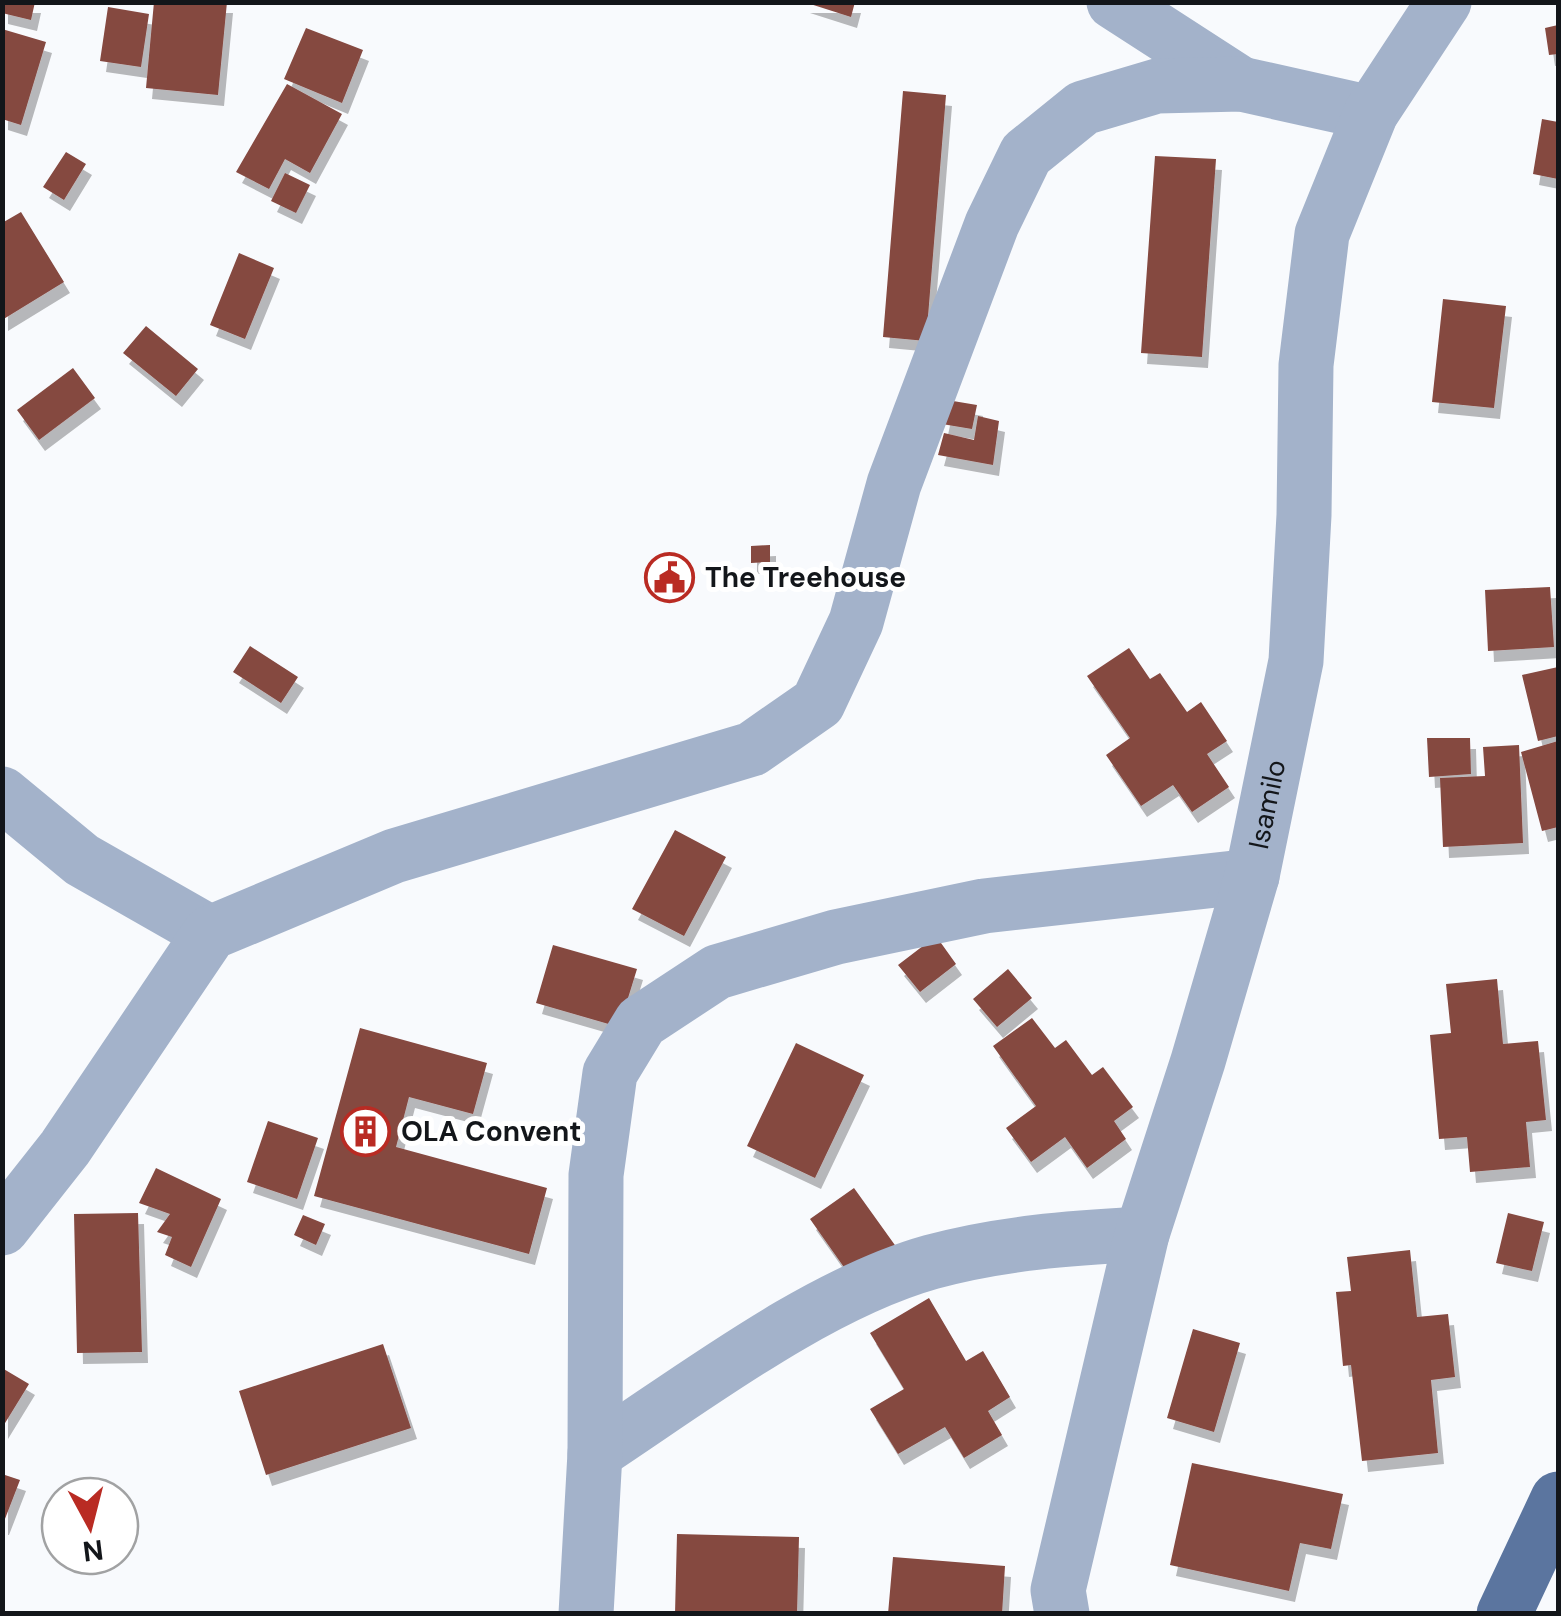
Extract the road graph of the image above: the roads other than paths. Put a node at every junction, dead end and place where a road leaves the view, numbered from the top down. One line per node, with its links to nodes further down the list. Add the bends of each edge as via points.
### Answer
1 (1114, 2): 3 (street)
2 (1444, 2): 4 (street, Isamilo)
3 (1241, 84): 4 (street); 7 (street, via 1157,86 1083,108 1026,154 930,383 856,622 818,703 752,748 394,856)
4 (1371, 113): 6 (street, Isamilo, via 1322,234 1306,365 1296,661)
5 (2, 794): 7 (street, via 82,860)
6 (1252, 876): 9 (street, Isamilo); 10 (street, via 984,906 836,936 717,972 641,1022 610,1073 596,1175)
7 (210, 933): 8 (street, via 66,1148)
8 (2, 1228)
9 (1142, 1234): 10 (street, via 1036,1240 929,1263 882,1281 836,1300); 13 (street, Isamilo, via 1058,1590)
10 (595, 1453): 12 (street)
11 (1558, 1499): 14 (main road)
12 (586, 1614)
13 (1062, 1614)
14 (1504, 1614)

